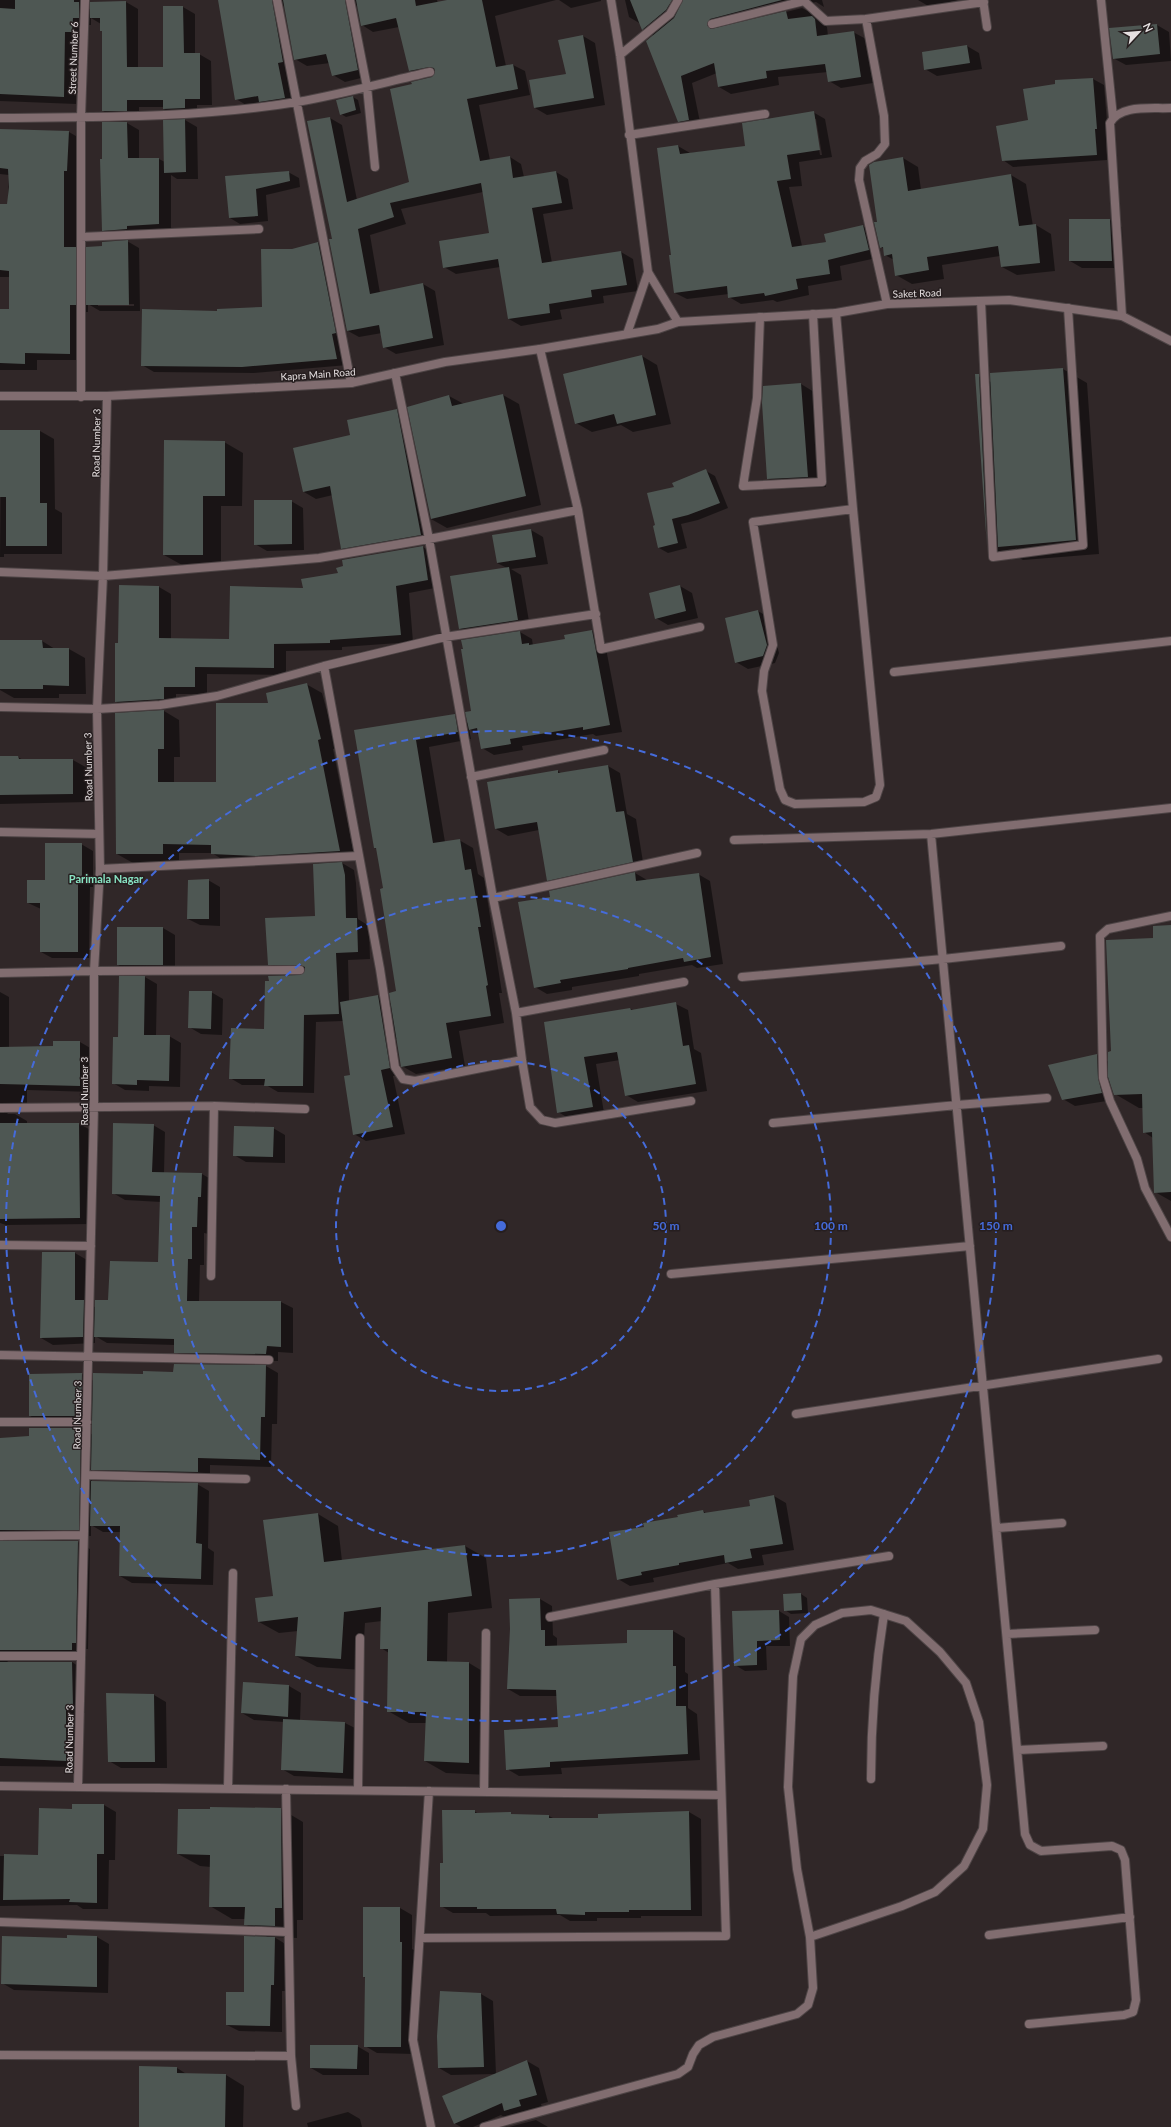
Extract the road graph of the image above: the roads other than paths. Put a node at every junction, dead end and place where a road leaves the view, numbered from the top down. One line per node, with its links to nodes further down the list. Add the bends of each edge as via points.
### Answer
1 (85, 0): 17 (street, Street Number 6)
2 (277, 0): 14 (street)
3 (350, 0): 13 (street)
4 (611, 0): 11 (street)
5 (678, 0): 11 (street, via 670,14)
6 (1101, 0): 18 (street)
7 (983, 1): 8 (street); 10 (street)
8 (866, 18): 9 (street, via 826,20 804,1); 26 (street, via 884,116 885,144 877,154 865,161 860,168 859,180)
9 (712, 24)
10 (987, 27)
11 (620, 55): 20 (street)
12 (430, 72): 13 (street)
13 (366, 87): 14 (street); 21 (street)
14 (297, 102): 17 (street, via 212,112); 38 (street)
15 (1171, 108): 18 (street, via 1125,110)
16 (766, 114): 20 (street)
17 (80, 117): 19 (street); 23 (street, Street Number 6)
18 (1113, 117): 30 (street, via 1110,123)
19 (0, 118)
20 (629, 134): 24 (street)
21 (375, 167)
22 (259, 229): 23 (street)
23 (81, 237): 41 (street, Street Number 6)
24 (648, 272): 32 (street); 34 (street)
25 (981, 301): 26 (street, Saket Road); 27 (street, Saket Road, via 1009,300); 27 (street, via 993,557 1083,545)
26 (887, 304): 28 (street, Saket Road)
27 (1068, 308): 30 (street, Saket Road)
28 (836, 313): 29 (street, Saket Road); 42 (street)
29 (813, 314): 31 (street, Saket Road); 31 (street, via 822,482 743,486 757,398)
30 (1122, 316): 35 (street, Saket Road)
31 (760, 317): 32 (street, Saket Road)
32 (678, 322): 33 (street, Saket Road)
33 (658, 329): 34 (street, Kapra Main Road)
34 (626, 334): 36 (street, Kapra Main Road)
35 (1171, 341)
36 (540, 349): 37 (street, Kapra Main Road, via 445,362); 43 (street)
37 (395, 373): 38 (street, Kapra Main Road); 44 (street)
38 (351, 383): 40 (street, Kapra Main Road)
39 (0, 396): 41 (street, Kapra Main Road)
40 (107, 396): 41 (street, Kapra Main Road); 46 (street, Road Number 3)
41 (81, 397)
42 (853, 509): 42 (street, via 753,522 773,645 764,671 762,691 780,789 785,800 795,804 864,802 876,797 880,785)
43 (578, 510): 44 (street); 47 (street)
44 (429, 539): 46 (street, via 318,558); 49 (street)
45 (0, 572): 46 (street)
46 (103, 576): 54 (street, Road Number 3)
47 (596, 614): 48 (street, via 602,649); 49 (street)
48 (700, 627)
49 (445, 637): 51 (street); 56 (street)
50 (1171, 641): 52 (street)
51 (324, 666): 54 (street, via 217,696 160,705); 63 (street)
52 (894, 672)
53 (0, 707): 54 (street)
54 (97, 709): 59 (street, Road Number 3)
55 (604, 750): 56 (street)
56 (471, 777): 65 (street)
57 (1171, 808): 60 (street)
58 (0, 832): 59 (street)
59 (99, 834): 64 (street, Road Number 3)
60 (931, 834): 61 (street); 68 (street)
61 (734, 840)
62 (697, 853): 65 (street)
63 (358, 856): 64 (street); 75 (street, via 396,1067 403,1080 415,1082)
64 (100, 869): 70 (street, Road Number 3)
65 (493, 898): 74 (street)
66 (1171, 916): 84 (street, via 1108,929 1100,936 1103,1078 1110,1101 1137,1159 1144,1188)
67 (1061, 946): 68 (street)
68 (943, 959): 72 (street); 78 (street)
69 (300, 970): 70 (street)
70 (94, 971): 71 (street); 80 (street, Road Number 3)
71 (0, 973)
72 (742, 977)
73 (684, 982): 74 (street)
74 (516, 1013): 75 (street)
75 (522, 1060): 77 (street, via 530,1107 542,1120 555,1123)
76 (1047, 1098): 78 (street)
77 (691, 1101)
78 (957, 1105): 83 (street); 87 (street)
79 (214, 1106): 80 (street); 82 (street); 89 (street)
80 (94, 1107): 81 (street); 86 (street, Road Number 3)
81 (0, 1108)
82 (305, 1109)
83 (773, 1123)
84 (1171, 1237)
85 (0, 1244): 86 (street)
86 (91, 1246): 91 (street, Road Number 3)
87 (970, 1246): 88 (street); 94 (street)
88 (671, 1274)
89 (211, 1276)
90 (0, 1355): 91 (street)
91 (88, 1357): 93 (street); 97 (street, Road Number 3)
92 (1158, 1359): 94 (street)
93 (269, 1360)
94 (983, 1386): 95 (street); 101 (street)
95 (796, 1414)
96 (0, 1422): 97 (street)
97 (87, 1422): 98 (street, Road Number 3)
98 (86, 1475): 99 (street); 102 (street, Road Number 3)
99 (246, 1479)
100 (1062, 1523): 101 (street)
101 (997, 1528): 111 (street)
102 (84, 1535): 103 (street); 114 (street, Road Number 3)
103 (0, 1536)
104 (889, 1556): 106 (street)
105 (233, 1573): 120 (street)
106 (715, 1584): 108 (street); 125 (street)
107 (884, 1614): 117 (street, via 871,1727); 130 (street, via 871,1610 842,1614 815,1625 801,1639 793,1676 788,1787 796,1869); 130 (street, via 906,1622 940,1652 966,1683 979,1722 987,1785 983,1829 964,1866 935,1892)
108 (550, 1617)
109 (1095, 1630): 111 (street)
110 (486, 1633): 124 (street)
111 (1007, 1634): 116 (street)
112 (360, 1638): 122 (street)
113 (0, 1656): 114 (street)
114 (81, 1656): 119 (street, Road Number 3)
115 (1103, 1746): 116 (street)
116 (1018, 1750): 126 (street, via 1025,1834 1030,1845 1041,1851 1112,1846 1122,1850)
117 (871, 1779)
118 (0, 1786): 119 (street)
119 (78, 1786): 120 (street)
120 (228, 1788): 121 (street)
121 (286, 1789): 122 (street); 128 (street)
122 (358, 1790): 123 (street)
123 (429, 1791): 124 (street); 131 (street)
124 (484, 1792): 125 (street)
125 (721, 1795): 131 (street, via 726,1936)
126 (1130, 1916): 129 (street); 132 (street, via 1136,2000 1133,2012)
127 (0, 1922): 128 (street)
128 (288, 1932): 134 (street)
129 (989, 1935)
130 (810, 1937): 137 (street, via 813,1988 808,2005 797,2014 713,2037 699,2045 688,2068 678,2074)
131 (420, 1938): 136 (street, via 413,2040)
132 (1029, 2024)
133 (0, 2055): 134 (street)
134 (291, 2056): 135 (street)
135 (296, 2106)
136 (431, 2127)
137 (484, 2127)

